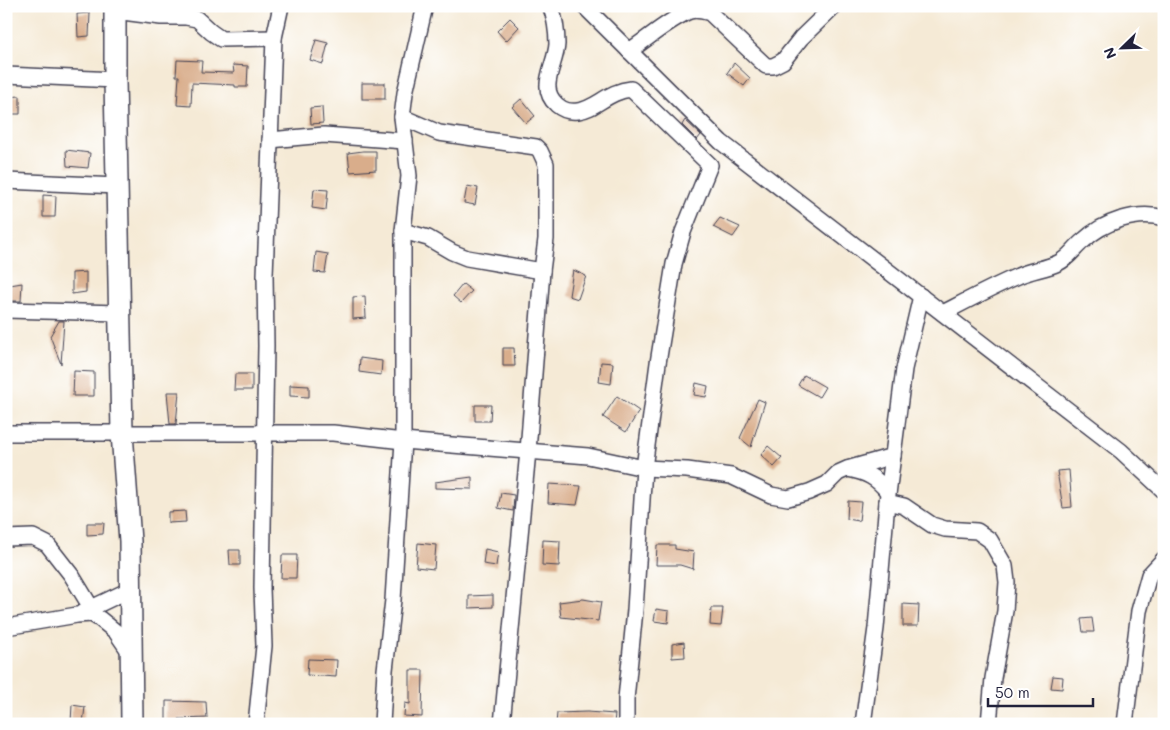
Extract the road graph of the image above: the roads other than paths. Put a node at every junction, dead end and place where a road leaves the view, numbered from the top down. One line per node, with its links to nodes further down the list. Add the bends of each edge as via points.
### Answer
1 (281, 6): 7 (street)
2 (425, 6): 11 (street)
3 (550, 6): 15 (street, via 557,45 547,88 552,101 570,112 581,111 607,96 631,89)
4 (584, 6): 8 (street)
5 (834, 6): 8 (street, via 783,61 774,66 766,66 710,13 701,10 691,11)
6 (115, 8): 7 (street, via 197,19 221,39); 10 (main road)
7 (274, 38): 12 (street)
8 (629, 51): 14 (street)
9 (6, 75): 10 (street)
10 (115, 80): 17 (main road)
11 (402, 117): 13 (street); 20 (street, via 439,133 522,144 540,151 546,164 546,239)
12 (270, 140): 13 (street, via 324,135); 25 (street, via 265,275)
13 (405, 140): 19 (street, via 408,176)
14 (721, 142): 15 (street); 21 (street)
15 (710, 165): 31 (street, via 674,264)
16 (6, 182): 17 (street)
17 (117, 186): 23 (main road)
18 (1164, 218): 24 (street, via 1136,216 1100,228 1059,263 991,287)
19 (403, 231): 20 (street, via 428,238 467,258); 28 (street)
20 (542, 271): 29 (street)
21 (921, 296): 24 (street); 30 (street, via 904,369)
22 (6, 310): 23 (street)
23 (119, 313): 27 (main road)
24 (943, 313): 33 (street, via 1121,451)
25 (265, 432): 27 (street); 28 (street, via 332,433); 43 (street, via 264,646)
26 (6, 433): 27 (street)
27 (122, 433): 37 (main road)
28 (403, 440): 29 (street); 44 (street)
29 (528, 452): 31 (street, via 588,456); 45 (street)
30 (893, 456): 32 (street); 34 (street)
31 (644, 468): 32 (street, via 731,476 771,495 788,498 827,484); 46 (street)
32 (847, 469): 34 (street, via 879,481)
33 (1164, 492)
34 (888, 497): 47 (street); 48 (street, via 932,525 977,531 990,540 1005,566 1005,610)
35 (6, 538): 38 (street, via 32,537 47,544)
36 (1164, 559): 49 (street, via 1150,575 1139,610)
37 (131, 589): 38 (street); 41 (main road)
38 (92, 608): 39 (street)
39 (77, 615): 40 (street); 41 (street, via 92,614 100,619 124,641)
40 (6, 627)
41 (132, 655): 42 (main road)
42 (132, 724)
43 (256, 724)
44 (382, 724)
45 (502, 724)
46 (626, 724)
47 (863, 724)
48 (989, 724)
49 (1125, 724)

